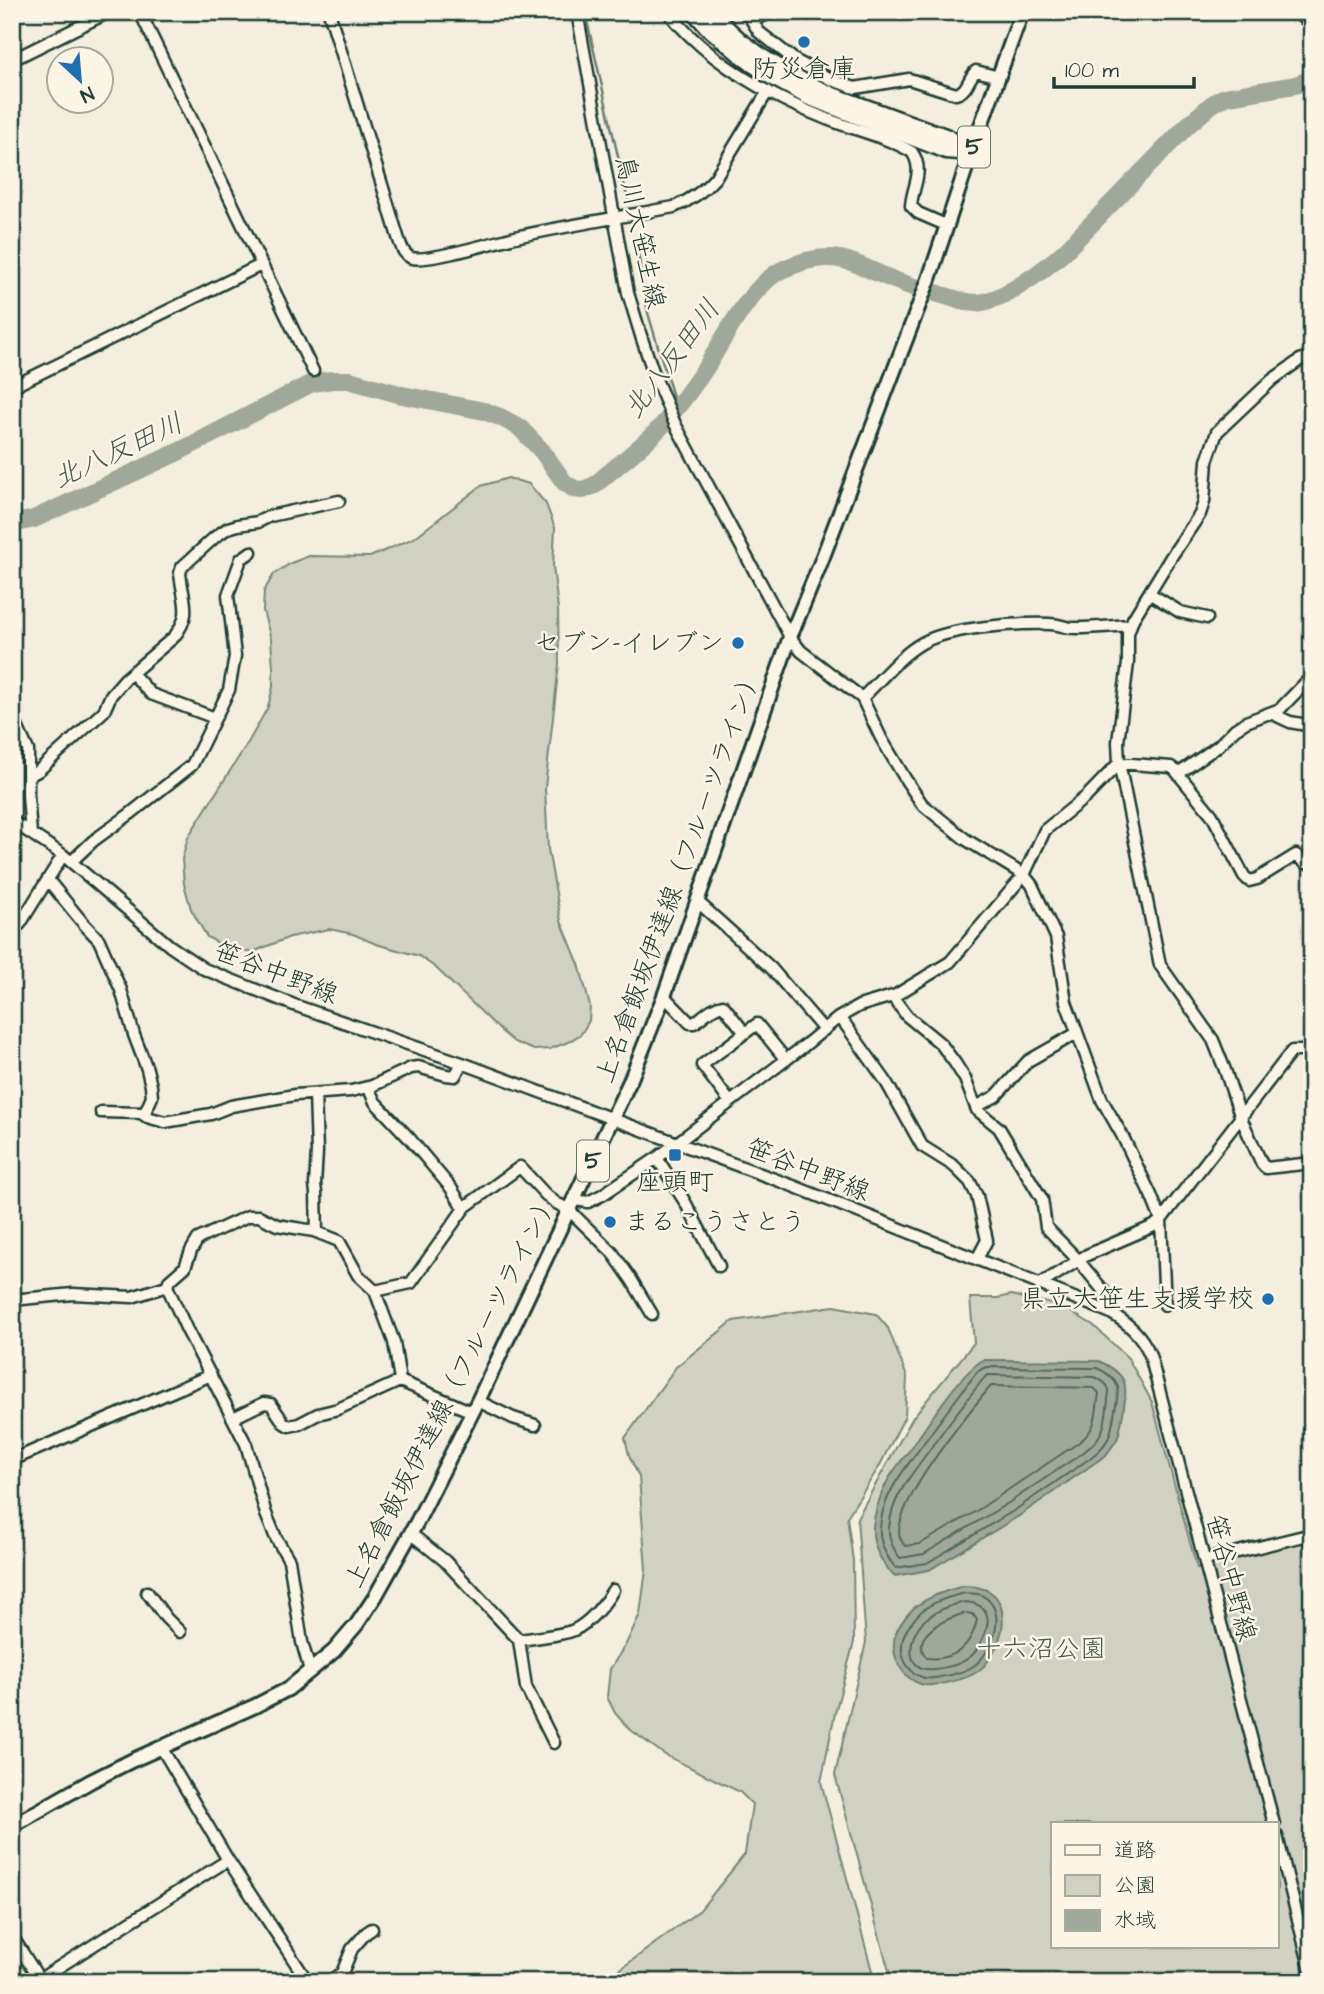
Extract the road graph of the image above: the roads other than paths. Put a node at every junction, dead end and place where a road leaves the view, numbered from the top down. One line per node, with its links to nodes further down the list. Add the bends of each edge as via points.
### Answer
1 (109, 12): 13 (street)
2 (140, 12): 19 (street)
3 (329, 12): 17 (street, via 398,237 409,257 422,259)
4 (576, 12): 17 (street, 鳥川大笹生線)
5 (668, 12): 15 (street, via 709,52)
6 (694, 12): 16 (highway, via 744,58 810,98 946,150)
7 (710, 12): 16 (highway, via 741,41 803,82 948,137)
8 (769, 12): 11 (street, via 756,19)
9 (1022, 12): 14 (main road, 上名倉飯坂伊達線（フルーツライン） / 5)
10 (1295, 12): 12 (street)
11 (746, 14): 14 (street, via 759,32 796,61 855,88 909,79 956,94 976,71)
12 (1312, 24)
13 (12, 60)
14 (999, 77): 16 (main road, 上名倉飯坂伊達線（フルーツライン） / 5)
15 (768, 91): 17 (street, via 705,190 674,207); 18 (street, via 912,152 919,172 911,206)
16 (971, 153): 18 (main road, 上名倉飯坂伊達線（フルーツライン） / 5)
17 (614, 218): 28 (street, 鳥川大笹生線, via 628,293 655,377 675,424)
18 (948, 226): 28 (main road, 上名倉飯坂伊達線（フルーツライン） / 5)
19 (261, 265): 21 (street); 22 (street)
20 (1312, 355): 25 (street, via 1272,380 1217,432 1200,514)
21 (313, 371)
22 (12, 387)
23 (339, 501): 29 (street, via 238,525 215,537 182,567 185,621 174,637)
24 (251, 552): 34 (street, via 241,559 228,595 235,656 229,690)
25 (1149, 593): 26 (street, via 1180,612); 27 (street)
26 (1207, 618)
27 (1131, 625): 31 (street, via 1073,629 1055,624 1024,625 930,639); 36 (street)
28 (790, 637): 31 (street, 鳥川大笹生線, via 801,651); 45 (main road, 上名倉飯坂伊達線（フルーツライン） / 5)
29 (132, 673): 34 (street, via 150,694); 38 (street, via 111,695 104,711)
30 (1312, 676): 32 (street)
31 (862, 698): 43 (street, via 922,804 965,839)
32 (1271, 713): 35 (street); 37 (street, via 1235,729)
33 (12, 715): 38 (street, via 28,751)
34 (215, 718): 41 (street, via 192,765)
35 (1312, 726)
36 (1119, 763): 37 (street, via 1171,767); 43 (street, via 1045,830); 62 (street, via 1160,965 1213,1040)
37 (1178, 774): 42 (street, via 1212,815 1244,876 1257,879 1296,855)
38 (29, 776): 40 (street)
39 (12, 821): 40 (street, 笹谷中野線)
40 (31, 834): 41 (street, 笹谷中野線)
41 (67, 859): 44 (street); 55 (street, 笹谷中野線, via 204,969)
42 (1305, 863)
43 (1024, 875): 48 (street, via 950,962); 52 (street, via 1056,937 1066,1002)
44 (48, 880): 46 (street); 61 (street, via 99,940 121,990 151,1086 152,1097)
45 (698, 902): 47 (main road, 上名倉飯坂伊達線（フルーツライン） / 5); 50 (street, via 771,968)
46 (12, 930)
47 (664, 996): 51 (street, via 690,1023 723,1005); 63 (main road, 上名倉飯坂伊達線（フルーツライン） / 5)
48 (892, 996): 49 (street); 59 (street, via 907,1016 941,1044 965,1079)
49 (840, 1017): 50 (street); 71 (street, via 885,1080 922,1146 970,1182 987,1240)
50 (824, 1030): 54 (street)
51 (746, 1033): 54 (street, via 757,1024); 58 (street, via 702,1065)
52 (1077, 1033): 59 (street, via 1028,1061 996,1097); 69 (street, via 1102,1100)
53 (1312, 1051): 62 (street, via 1292,1051)
54 (786, 1060): 58 (street)
55 (462, 1063): 56 (street, via 455,1076 418,1067); 63 (street, 笹谷中野線)
56 (368, 1087): 57 (street); 68 (street, via 375,1102)
57 (315, 1094): 61 (street, via 165,1122); 70 (street)
58 (730, 1102): 64 (street)
59 (976, 1107): 72 (street, via 999,1128 1042,1199 1046,1227)
60 (100, 1112): 61 (street)
61 (144, 1115)
62 (1241, 1118): 66 (street, via 1266,1168); 69 (street)
63 (613, 1119): 64 (street, 笹谷中野線); 67 (main road, 上名倉飯坂伊達線（フルーツライン） / 5)
64 (677, 1143): 65 (street); 71 (street, 笹谷中野線)
65 (657, 1158): 67 (street, via 602,1195); 73 (street)
66 (1312, 1163)
67 (571, 1204): 68 (street, via 556,1203 520,1167); 80 (street, via 612,1252); 83 (main road, 上名倉飯坂伊達線（フルーツライン） / 5)
68 (464, 1209): 76 (street, via 411,1283)
69 (1161, 1220): 72 (street); 78 (street)
70 (317, 1232): 75 (street, via 248,1216 198,1239 185,1268); 76 (street, via 342,1244 358,1275)
71 (977, 1259): 74 (street, 笹谷中野線)
72 (1078, 1260): 74 (street); 79 (street, via 1107,1295)
73 (719, 1266)
74 (1039, 1285): 79 (street, 笹谷中野線)
75 (167, 1286): 77 (street, via 132,1297 73,1294); 81 (street)
76 (375, 1291): 82 (street, via 394,1342)
77 (12, 1300)
78 (1165, 1305)
79 (1109, 1312): 89 (street, 笹谷中野線, via 1144,1340 1150,1355)
80 (652, 1314)
81 (211, 1376): 84 (street); 86 (street)
82 (400, 1381): 83 (street); 84 (street, via 299,1424 284,1423 267,1403)
83 (475, 1406): 85 (street); 87 (main road, 上名倉飯坂伊達線（フルーツライン） / 5)
84 (233, 1418): 94 (street, via 250,1456 266,1514 289,1560)
85 (535, 1425)
86 (12, 1460)
87 (410, 1533): 93 (street, via 445,1561); 94 (main road, 上名倉飯坂伊達線（フルーツライン） / 5, via 365,1613 334,1651)
88 (1312, 1534): 89 (street)
89 (1205, 1560): 97 (street, 笹谷中野線)
90 (613, 1590): 93 (street, via 573,1631)
91 (147, 1592): 92 (street)
92 (180, 1632)
93 (519, 1640): 95 (street, via 526,1687)
94 (310, 1671): 96 (main road, 上名倉飯坂伊達線（フルーツライン） / 5, via 271,1698)
95 (554, 1743)
96 (161, 1747): 98 (main road, 上名倉飯坂伊達線（フルーツライン） / 5); 100 (street)
97 (1273, 1822)
98 (12, 1826)
99 (1278, 1840): 103 (street)
100 (228, 1860): 104 (street); 105 (street)
101 (372, 1929): 106 (street, via 352,1949 342,1973)
102 (12, 1936): 104 (street)
103 (1312, 1975)
104 (41, 1980)
105 (308, 1982)
106 (328, 1982)

